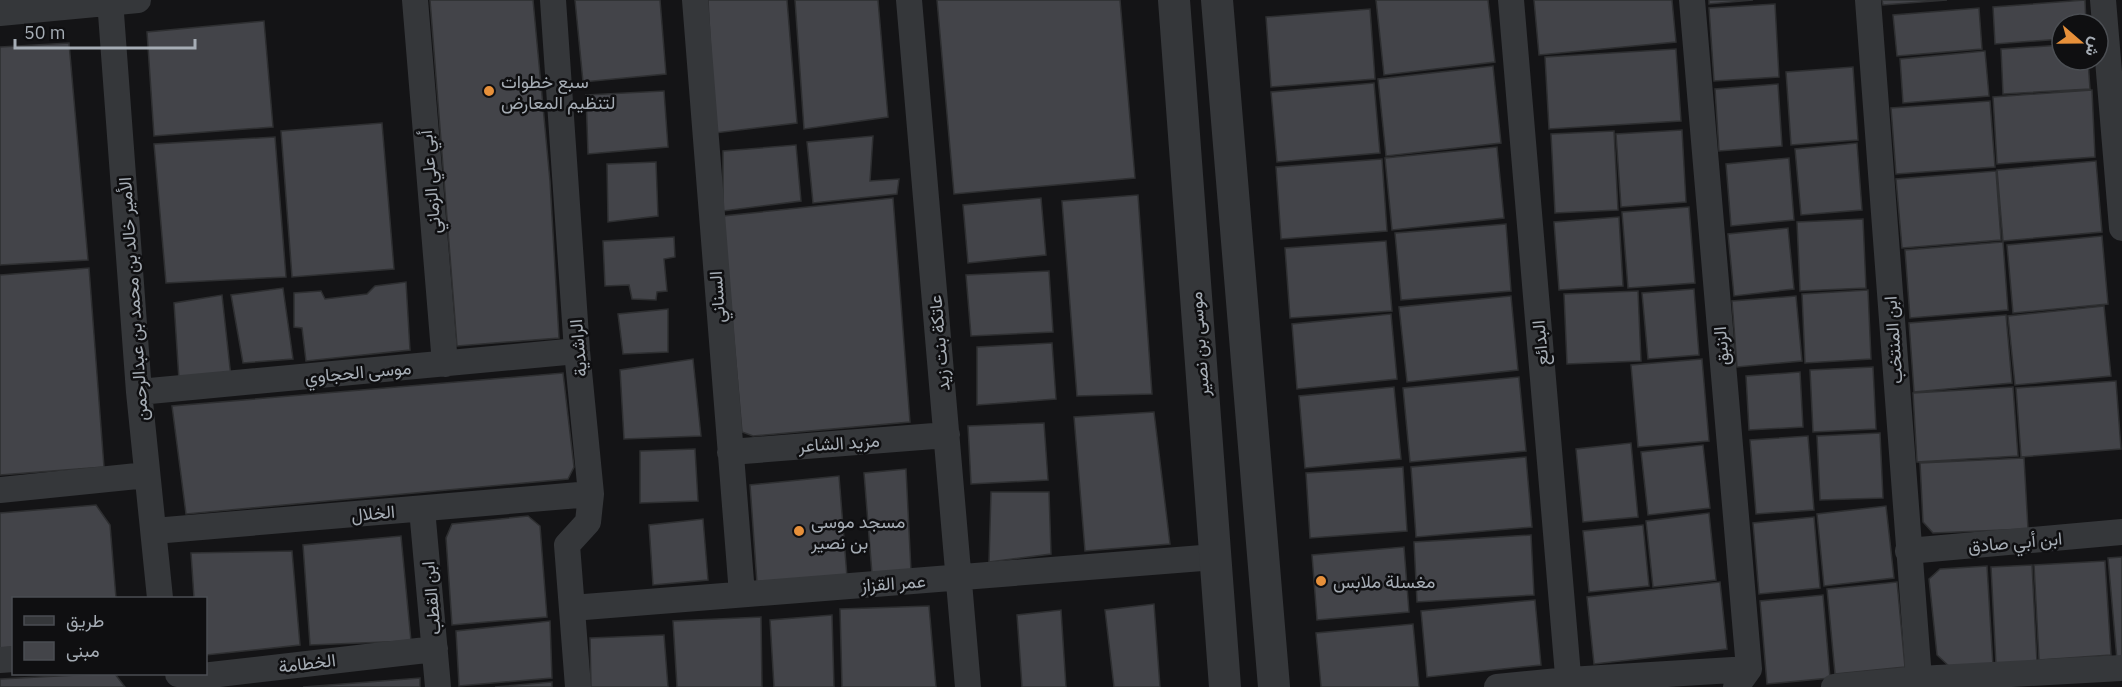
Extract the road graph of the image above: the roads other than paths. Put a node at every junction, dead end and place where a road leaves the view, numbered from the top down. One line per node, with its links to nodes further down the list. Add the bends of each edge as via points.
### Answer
1 (138, 0): 12 (street)
2 (415, 0): 16 (street, أبي علي الزماني)
3 (553, 0): 15 (street, الراشدية)
4 (695, 0): 19 (street, السناني)
5 (909, 0): 18 (street, عاتكة بنت زيد)
6 (1174, 0): 27 (street, موسى بن نصير)
7 (1217, 0): 42 (street)
8 (1511, 0): 37 (street, البدائع)
9 (1692, 0): 35 (street, الزنبق)
10 (1868, 0): 26 (street, ابن المنتخب)
11 (2103, 0): 14 (street)
12 (110, 1): 13 (street); 17 (street, الأمير خالد بن محمد بن عبدالرحمن)
13 (0, 13)
14 (2122, 228)
15 (578, 351): 16 (street, موسى الحجاوي); 22 (street, الراشدية)
16 (445, 364): 17 (street, موسى الحجاوي)
17 (140, 392): 20 (street, الأمير خالد بن محمد بن عبدالرحمن)
18 (947, 435): 19 (street, مزيد الشاعر); 28 (street, عاتكة بنت زيد)
19 (730, 452): 29 (street, السناني)
20 (147, 475): 21 (street); 24 (street, الأمير خالد بن محمد بن عبدالرحمن)
21 (0, 490)
22 (591, 494): 23 (street, الخلال); 31 (street, الراشدية, via 588,522 567,545)
23 (422, 509): 24 (street, الخلال); 32 (street, ابن القطب)
24 (154, 531): 30 (street, الأمير خالد بن محمد بن عبدالرحمن)
25 (2122, 532): 26 (street, ابن أبي صادق)
26 (1908, 552): 36 (street, ابن المنتخب)
27 (1215, 557): 28 (street, عمر القزاز); 41 (street, موسى بن نصير)
28 (959, 578): 29 (street, عمر القزاز); 40 (street, عاتكة بنت زيد)
29 (742, 594): 31 (street, عمر القزاز)
30 (160, 597)
31 (572, 608): 39 (street, الراشدية)
32 (435, 649): 34 (street, الخطامة); 38 (street, ابن القطب)
33 (2122, 668): 36 (street)
34 (190, 675)
35 (1742, 678): 37 (street)
36 (1919, 679): 44 (street)
37 (1569, 683): 43 (street)
38 (438, 687)
39 (578, 687)
40 (968, 687)
41 (1225, 687)
42 (1274, 687)
43 (1497, 687)
44 (1834, 687)

